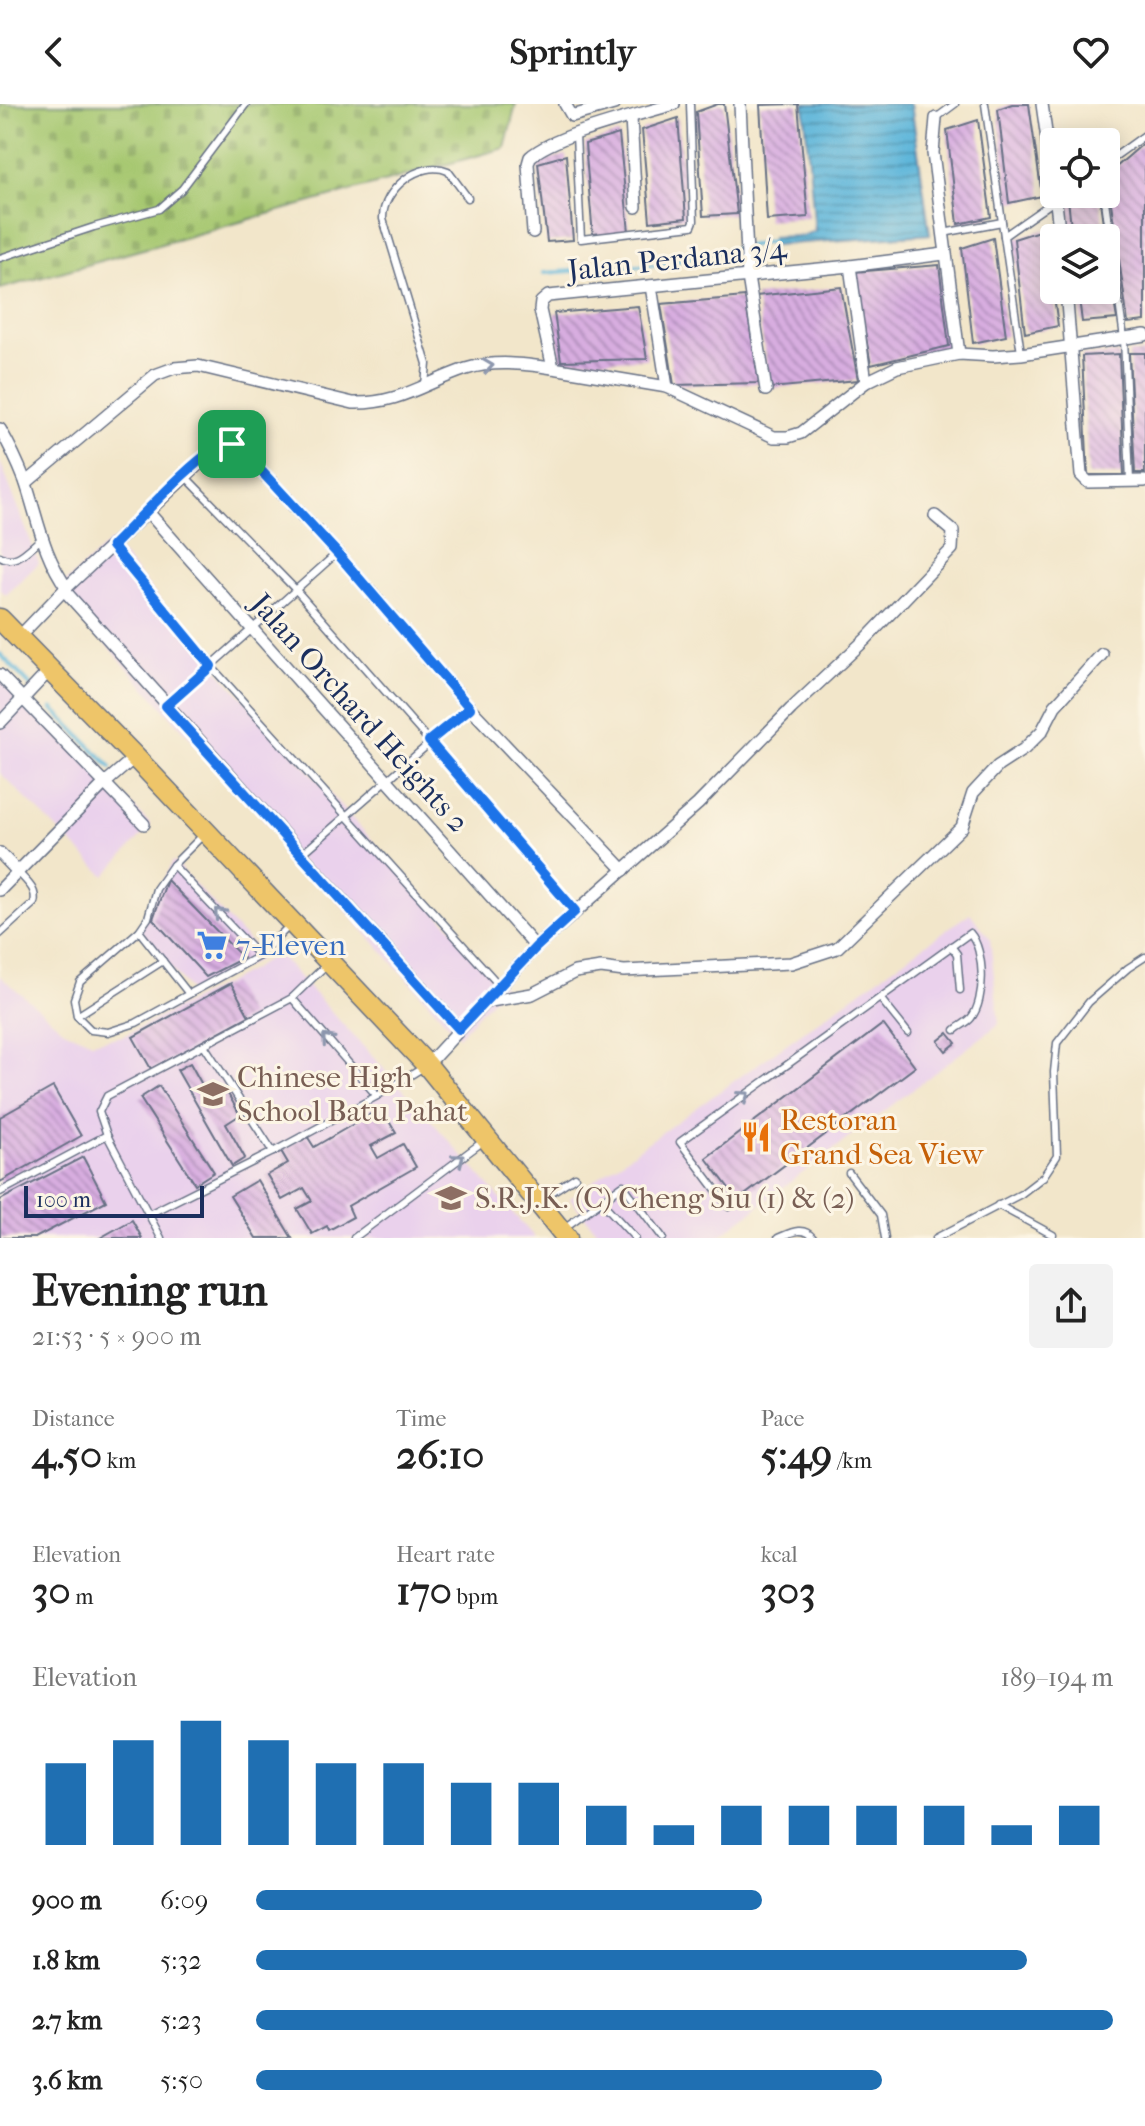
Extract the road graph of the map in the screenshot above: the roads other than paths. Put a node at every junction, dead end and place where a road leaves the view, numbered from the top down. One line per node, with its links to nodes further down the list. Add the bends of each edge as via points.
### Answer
1 (246, 104): 25 (lane, via 182,189 159,209)
2 (565, 104): 3 (street, via 572,116)
3 (614, 104)
4 (674, 104): 10 (street)
5 (690, 104): 13 (lane, via 692,226 581,239)
6 (740, 104): 27 (street)
7 (955, 104): 11 (lane)
8 (985, 104): 20 (lane)
9 (1042, 104): 12 (street)
10 (631, 118): 13 (street); 17 (street)
11 (936, 118): 22 (street, via 933,153)
12 (1046, 128)
13 (576, 135): 21 (street, via 530,157)
14 (1145, 135): 15 (lane)
15 (1120, 153)
16 (468, 198): 37 (lane, via 454,176 440,167 423,170 391,190 383,208 427,364)
17 (636, 207)
18 (1040, 207): 23 (lane)
19 (1106, 208): 31 (lane)
20 (1002, 222): 22 (lane); 23 (lane)
21 (533, 232)
22 (943, 233): 24 (street)
23 (1004, 236): 34 (lane)
24 (944, 254): 26 (street, Jalan Perdana 3/4); 33 (street)
25 (0, 258)
26 (850, 266): 27 (street, Jalan Perdana 3/4); 36 (street)
27 (748, 277): 28 (street, Jalan Perdana 3/4); 39 (street)
28 (651, 286): 35 (street, Jalan Perdana 3/4, via 548,296 541,302); 38 (street)
29 (1068, 304): 32 (street)
30 (1145, 335): 31 (street)
31 (1124, 338): 32 (street); 42 (lane)
32 (1072, 346): 34 (street); 42 (street, via 1083,479)
33 (959, 354): 34 (street); 36 (street, via 897,367)
34 (1021, 354)
35 (553, 368): 37 (street, one-way to 35, via 494,364); 38 (street)
36 (866, 382): 38 (street, via 801,433 788,437 774,437)
37 (425, 385): 44 (street, via 377,404 353,403 198,366 174,368 155,375)
38 (667, 387)
39 (766, 390)
40 (0, 429): 44 (street)
41 (184, 475): 45 (street); 49 (street, via 217,447 240,448); 52 (lane)
42 (1130, 481): 43 (street)
43 (1145, 481)
44 (26, 483): 47 (street)
45 (148, 512): 48 (street); 55 (street, Jalan Orchard Heights 2)
46 (935, 516): 73 (street, via 953,531 952,549 698,804)
47 (41, 539): 50 (lane, via 14,560); 51 (street)
48 (112, 546): 51 (street); 57 (lane)
49 (337, 553): 52 (lane); 61 (street)
50 (0, 556)
51 (66, 589): 54 (street); 60 (street)
52 (296, 590): 55 (lane); 63 (lane)
53 (0, 619): 54 (highway)
54 (29, 626): 59 (highway)
55 (253, 629): 57 (lane); 65 (street, Jalan Orchard Heights 2)
56 (1102, 654): 91 (street, via 1055,706 1042,731 973,793 962,827 837,948 791,963 601,968 575,972 532,994)
57 (211, 666): 60 (lane); 67 (lane)
58 (0, 675): 59 (street)
59 (35, 686): 62 (street); 64 (highway); 66 (street)
60 (166, 706): 71 (street)
61 (470, 708): 63 (lane); 73 (street)
62 (0, 723)
63 (429, 741): 65 (lane); 76 (lane)
64 (135, 757): 66 (street); 69 (highway)
65 (388, 778): 67 (lane); 81 (street, Jalan Orchard Heights 2)
66 (105, 783): 68 (street); 74 (street)
67 (344, 816): 71 (lane); 86 (lane)
68 (144, 824)
69 (204, 833): 72 (lane); 77 (highway)
70 (0, 853): 74 (street)
71 (301, 855): 93 (street)
72 (173, 865): 78 (lane, via 156,889); 82 (lane, one-way to 72)
73 (624, 870): 76 (street)
74 (18, 872): 75 (street); 79 (lane, via 36,897)
75 (0, 890)
76 (575, 911): 81 (street)
77 (292, 922): 82 (lane); 85 (highway)
78 (139, 931): 84 (lane); 92 (lane, via 80,982 74,999)
79 (0, 934)
80 (951, 946): 87 (lane, via 957,954); 90 (lane); 94 (lane, via 970,933 977,941 982,974 971,1018)
81 (536, 947): 86 (street)
82 (259, 956): 88 (lane)
83 (1145, 957): 107 (lane, via 1089,1002 1057,1043 1057,1156 1043,1177)
84 (163, 961): 88 (lane); 92 (lane)
85 (329, 963): 89 (lane); 97 (highway)
86 (499, 985): 91 (street)
87 (960, 990)
88 (189, 994): 92 (lane, via 108,1032 91,1030)
89 (292, 998): 96 (lane); 98 (lane, one-way to 89)
90 (880, 998): 95 (lane); 108 (lane, one-way to 90, via 680,1142)
91 (485, 1002): 93 (street)
92 (77, 1016)
93 (459, 1029): 97 (street)
94 (955, 1030)
95 (908, 1033)
96 (204, 1045): 99 (lane, via 107,1096 99,1112); 101 (lane)
97 (427, 1065): 98 (lane); 100 (highway)
98 (377, 1096): 101 (lane)
99 (107, 1135): 104 (lane); 109 (lane)
100 (486, 1139): 105 (highway); 113 (lane, one-way to 100)
101 (273, 1152): 109 (lane)
102 (849, 1173): 118 (lane, via 881,1215)
103 (575, 1177): 105 (lane)
104 (0, 1192)
105 (538, 1201): 110 (highway)
106 (601, 1201): 110 (lane); 114 (lane); 115 (lane, via 623,1185)
107 (998, 1205): 111 (lane); 119 (lane)
108 (729, 1207)
109 (149, 1214): 112 (lane)
110 (564, 1234)
111 (1053, 1235)
112 (161, 1238)
113 (354, 1238)
114 (635, 1238)
115 (663, 1238)
116 (778, 1238): 117 (lane, via 796,1230)
117 (813, 1238)
118 (885, 1238)
119 (936, 1238)

